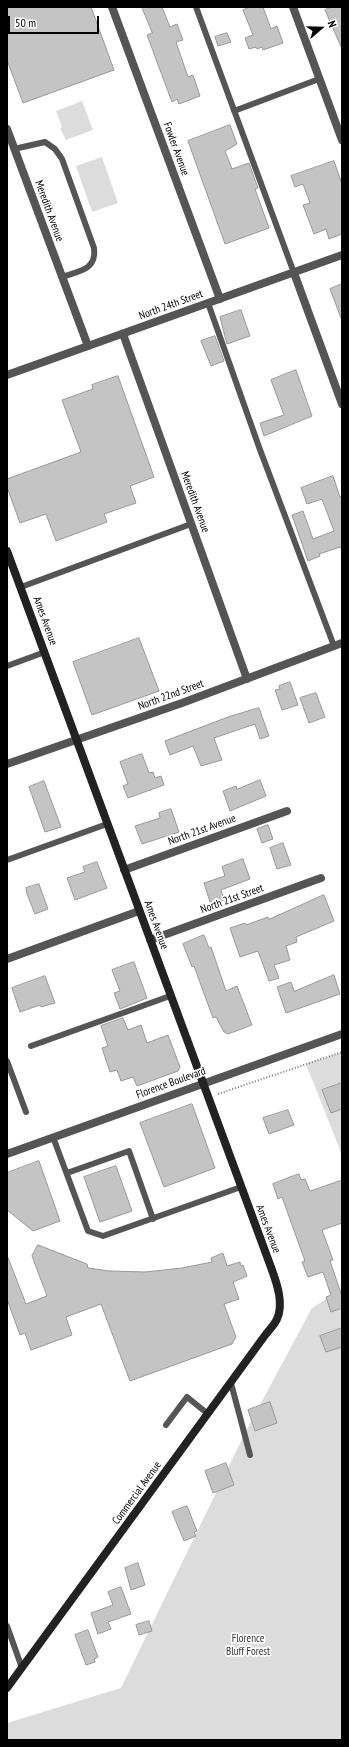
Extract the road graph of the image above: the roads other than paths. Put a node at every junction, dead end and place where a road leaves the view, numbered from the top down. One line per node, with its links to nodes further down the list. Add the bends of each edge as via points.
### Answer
1 (112, 7): 12 (street, Fowler Avenue)
2 (196, 7): 5 (lane)
3 (293, 7): 4 (street)
4 (319, 79): 5 (lane); 7 (street)
5 (234, 111): 10 (lane)
6 (7, 129): 8 (street, Meredith Avenue)
7 (342, 140)
8 (14, 149): 11 (street, Meredith Avenue); 11 (lane, via 46,142 62,159 95,257 85,268)
9 (342, 255): 10 (street, North 24th Street)
10 (294, 272): 12 (street, North 24th Street); 17 (street)
11 (62, 277): 15 (street, Meredith Avenue)
12 (220, 299): 13 (street, North 24th Street)
13 (208, 303): 14 (street, North 24th Street); 22 (lane, via 262,454)
14 (122, 334): 15 (street, North 24th Street); 18 (street, Meredith Avenue)
15 (88, 346): 16 (street, North 24th Street)
16 (7, 375)
17 (342, 404)
18 (191, 524): 21 (lane); 25 (street, Meredith Avenue)
19 (7, 551): 20 (main road, Ames Avenue)
20 (10, 569): 21 (main road, Ames Avenue)
21 (21, 587): 23 (main road, Ames Avenue)
22 (338, 645): 25 (street, North 22nd Street)
23 (45, 652): 24 (lane); 26 (main road, Ames Avenue)
24 (7, 666)
25 (247, 679): 26 (street, North 22nd Street)
26 (76, 739): 27 (street, North 22nd Street); 29 (main road, Ames Avenue)
27 (7, 764)
28 (287, 811): 31 (street, North 21st Avenue)
29 (107, 824): 30 (lane); 31 (main road, Ames Avenue)
30 (7, 860)
31 (124, 870): 33 (main road, Ames Avenue)
32 (321, 878): 34 (street, North 21st Street)
33 (139, 911): 34 (main road, Ames Avenue); 35 (street)
34 (150, 940): 36 (main road, Ames Avenue)
35 (7, 959)
36 (170, 996): 38 (lane); 40 (main road, Ames Avenue)
37 (342, 1034): 40 (street, Florence Boulevard)
38 (31, 1046)
39 (7, 1061): 41 (lane)
40 (202, 1083): 42 (street, Florence Boulevard); 45 (main road, Ames Avenue)
41 (26, 1112)
42 (54, 1137): 43 (street, Florence Boulevard); 44 (lane)
43 (7, 1154)
44 (67, 1173): 46 (lane, via 88,1231 103,1236); 46 (lane, via 129,1151)
45 (241, 1187): 46 (lane); 47 (main road, Ames Avenue, via 272,1270)
46 (153, 1219)
47 (280, 1308): 48 (main road, Commercial Avenue, via 277,1319)
48 (231, 1383): 49 (main road, Commercial Avenue); 51 (lane)
49 (208, 1414): 50 (lane, via 187,1397); 53 (main road, Commercial Avenue)
50 (166, 1425)
51 (250, 1455)
52 (7, 1626): 53 (lane)
53 (22, 1668): 54 (main road, Commercial Avenue)
54 (7, 1688)

